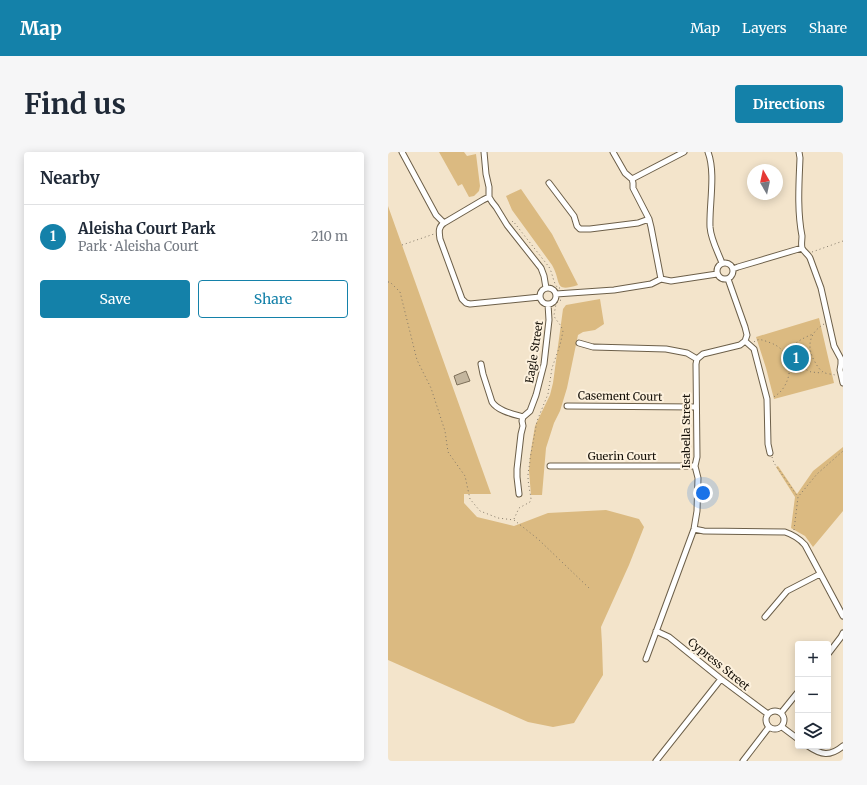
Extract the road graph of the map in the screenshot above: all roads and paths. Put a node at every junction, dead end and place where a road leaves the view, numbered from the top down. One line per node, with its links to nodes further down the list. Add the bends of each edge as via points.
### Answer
1 (402, 152): 11 (street, via 436,215)
2 (484, 152): 9 (street)
3 (614, 152): 7 (street, via 625,173)
4 (684, 152): 7 (street)
5 (708, 152): 17 (street, via 711,159 711,232)
6 (799, 152): 15 (street)
7 (632, 179): 10 (street, via 633,188)
8 (549, 183): 10 (street, via 580,228 638,223)
9 (489, 197): 11 (street); 23 (street, via 507,225 541,268)
10 (649, 219): 20 (street)
11 (444, 223): 12 (street, via 440,226)
12 (439, 232): 14 (path); 25 (street, via 460,294 466,303)
13 (843, 241): 16 (path)
14 (402, 245)
15 (802, 248): 16 (street); 18 (street)
16 (808, 254): 27 (street, via 821,288)
17 (722, 263): 18 (street, via 729,264); 19 (street, via 718,266)
18 (733, 269): 21 (street, via 733,275)
19 (717, 274): 20 (street, via 671,281); 21 (street, via 720,278)
20 (661, 279): 24 (street, via 651,284 614,290)
21 (728, 279): 29 (street, via 746,327)
22 (388, 282): 51 (path, via 400,292 417,360 431,388 445,431 448,452 465,476 470,498 480,511 498,518)
23 (546, 288): 24 (street, via 552,289); 25 (street, via 542,290)
24 (556, 294): 26 (street, via 553,302)
25 (540, 297): 26 (street, via 543,303)
26 (548, 304): 43 (street, Eagle Street, via 549,320 544,364 530,411)
27 (829, 323): 28 (path, via 824,324); 35 (street, via 834,346)
28 (813, 334): 32 (path, via 796,343); 37 (path, via 810,348 812,357)
29 (745, 341): 31 (street); 33 (street, via 740,345 703,354)
30 (579, 343): 33 (street, via 593,347 666,349)
31 (750, 345): 32 (path, via 756,340 766,341 782,348); 40 (street, via 754,349)
32 (787, 356): 34 (path)
33 (697, 359): 42 (street, Isabella Street)
34 (788, 359): 37 (path, via 811,372); 40 (path, via 788,380 780,392)
35 (842, 359): 38 (street)
36 (481, 364): 43 (street, via 482,374 494,405)
37 (824, 373): 38 (path)
38 (841, 374): 39 (street)
39 (843, 383)
40 (767, 399): 45 (street)
41 (567, 406): 42 (street, Casement Court)
42 (696, 407): 47 (street, Isabella Street)
43 (523, 417): 49 (street, Eagle Street, via 517,469)
44 (843, 451): 50 (path, via 817,474)
45 (770, 453): 50 (path)
46 (550, 466): 47 (street, Guerin Court)
47 (695, 466): 52 (street, Isabella Street, via 698,498)
48 (530, 492): 51 (path, via 530,502 519,508)
49 (519, 494)
50 (798, 497): 53 (path)
51 (514, 520): 55 (path)
52 (694, 529): 53 (street, via 785,532); 58 (street, Isabella Street)
53 (794, 535): 54 (street, via 805,545)
54 (820, 574): 56 (street); 57 (street, via 787,591)
55 (590, 588)
56 (843, 616)
57 (765, 617)
58 (656, 631): 61 (street, Isabella Street); 62 (street, Cypress Street, via 670,637)
59 (843, 633): 60 (street)
60 (831, 650)
61 (646, 659)
62 (721, 679): 65 (street, Cypress Street); 71 (street)
63 (795, 696): 64 (street)
64 (781, 713): 65 (street, via 774,711); 67 (street, via 784,718)
65 (768, 714): 66 (street, via 766,720)
66 (769, 727): 67 (street, via 777,730); 72 (street)
67 (782, 727): 68 (street)
68 (795, 736)
69 (843, 746): 70 (street, via 830,754 821,754)
70 (812, 749)
71 (656, 761)
72 (743, 761)

